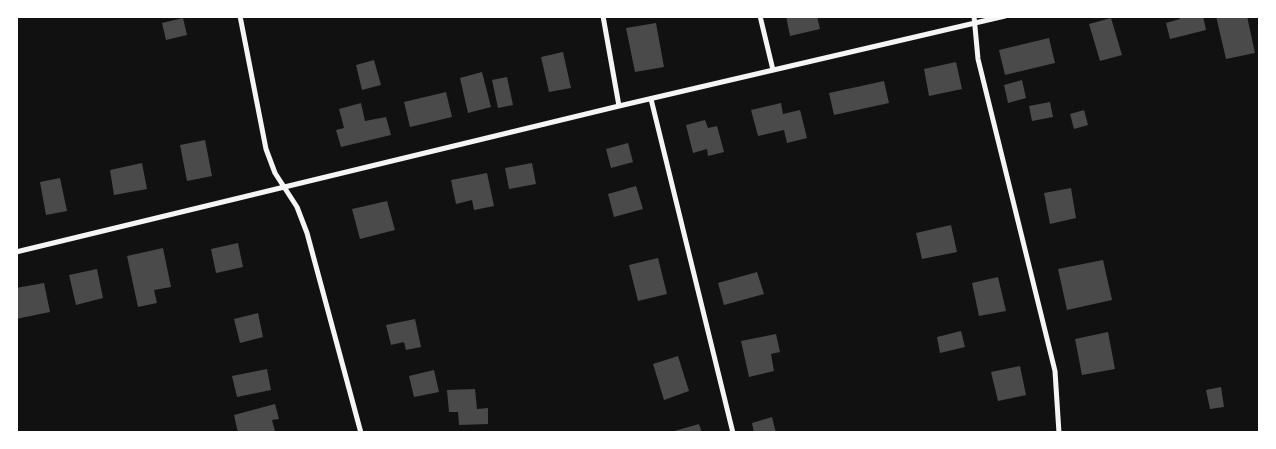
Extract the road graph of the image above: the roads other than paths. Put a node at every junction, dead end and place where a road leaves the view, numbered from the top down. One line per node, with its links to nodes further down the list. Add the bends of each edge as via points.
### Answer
1 (240, 16): 10 (street, via 266,149)
2 (603, 16): 9 (street)
3 (760, 16): 7 (street)
4 (974, 16): 6 (street)
5 (1005, 16): 6 (street)
6 (974, 25): 7 (street); 14 (street, via 978,58 1055,370)
7 (772, 70): 8 (street)
8 (651, 99): 9 (street); 13 (street)
9 (619, 106): 10 (street)
10 (285, 188): 11 (street); 12 (street, via 308,233)
11 (16, 252)
12 (361, 433)
13 (733, 433)
14 (1060, 433)

